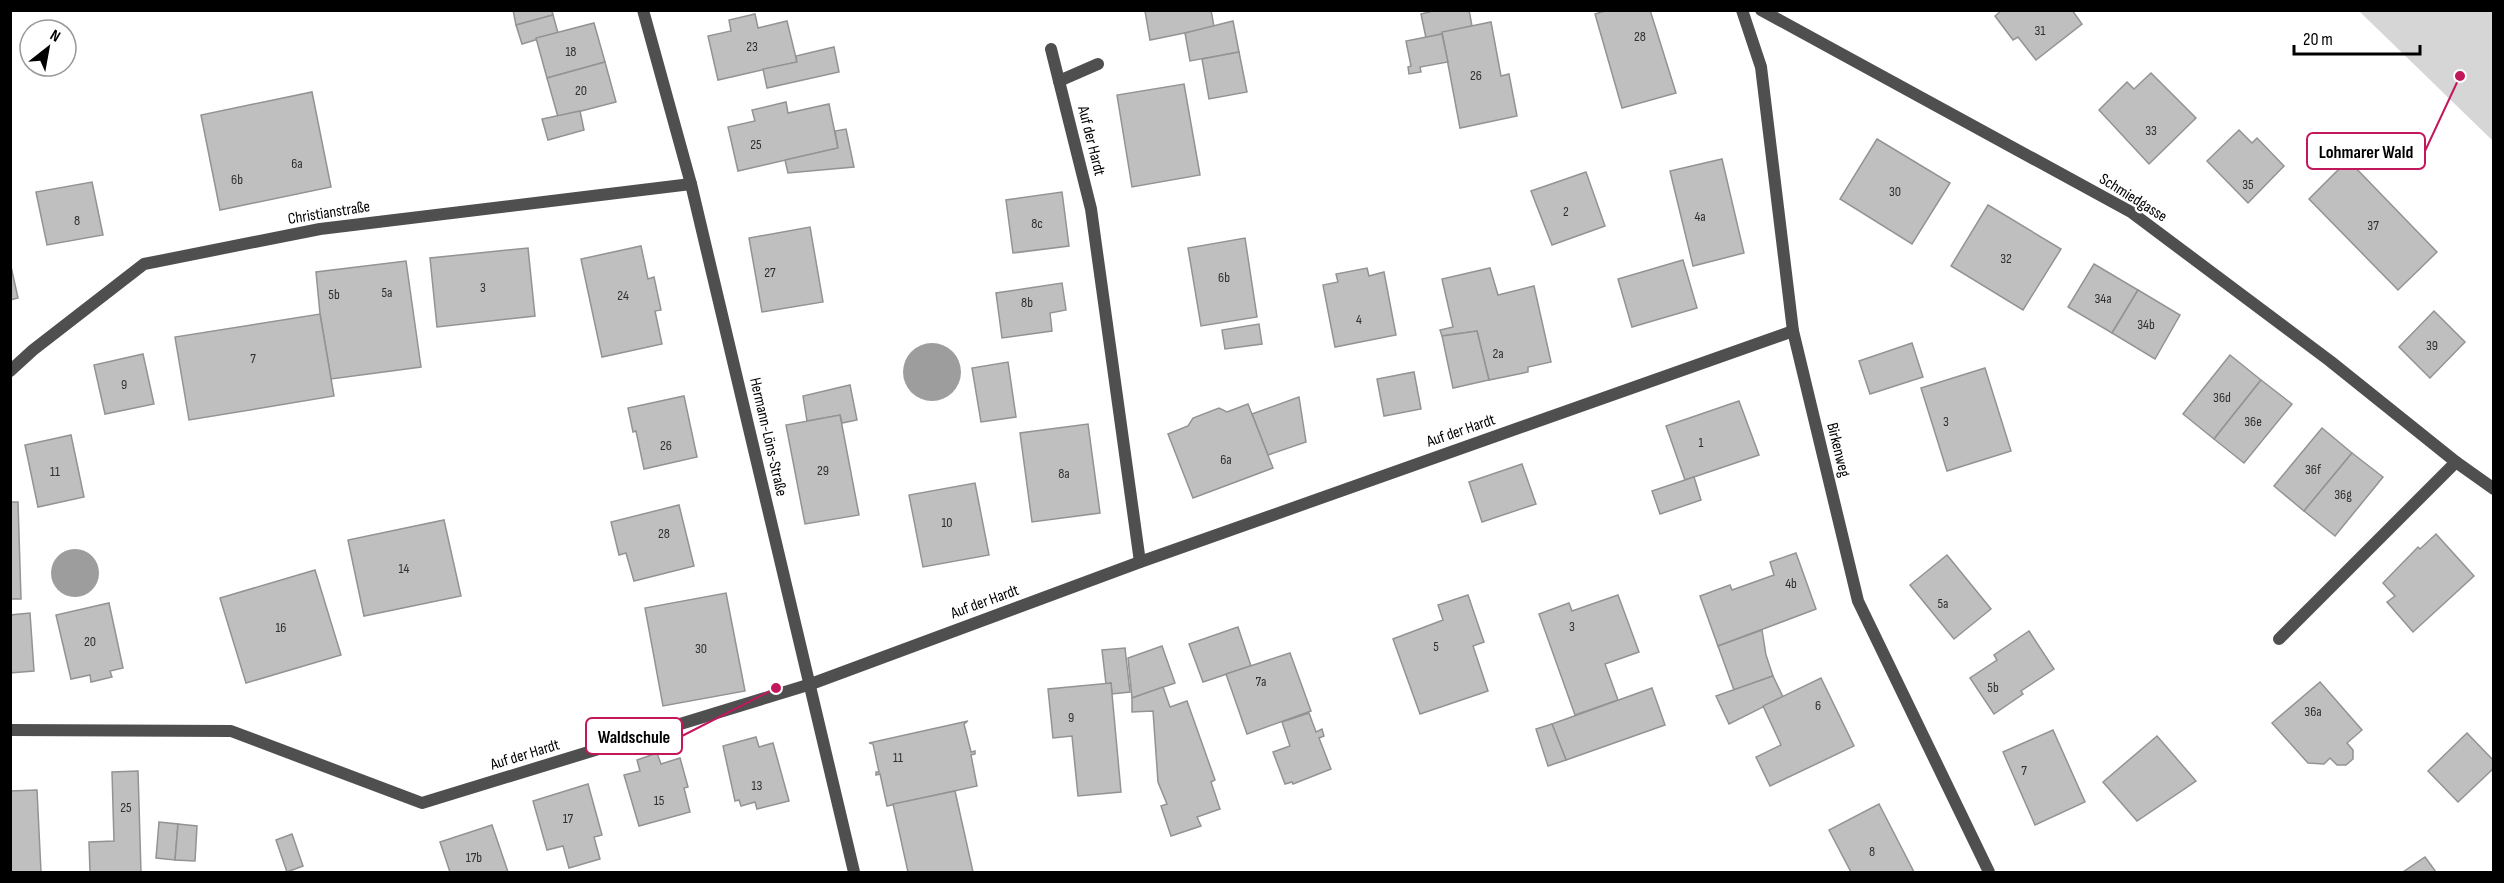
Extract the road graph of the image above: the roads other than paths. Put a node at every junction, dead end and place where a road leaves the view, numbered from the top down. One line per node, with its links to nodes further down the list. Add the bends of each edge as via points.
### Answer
1 (643, 10): 7 (street, Hermann-Löns-Straße)
2 (1742, 10): 8 (street, Birkenweg, via 1761,67)
3 (1761, 10): 10 (street, Schmiedgasse, via 2130,212 2331,362)
4 (1051, 49): 6 (street, Auf der Hardt)
5 (1098, 64): 6 (street)
6 (1059, 81): 12 (street, Auf der Hardt, via 1090,209)
7 (691, 184): 9 (street, Christianstraße, via 320,229 144,264); 14 (street, Hermann-Löns-Straße)
8 (1793, 332): 12 (street, Auf der Hardt); 17 (street, Birkenweg, via 1858,601)
9 (10, 371)
10 (2456, 462): 11 (street, Schmiedgasse); 13 (street)
11 (2493, 489)
12 (1140, 562): 14 (street, Auf der Hardt)
13 (2279, 639)
14 (811, 684): 15 (street, Auf der Hardt, via 422,803 231,731); 16 (street, Hermann-Löns-Straße)
15 (10, 730)
16 (854, 873)
17 (1989, 873)

